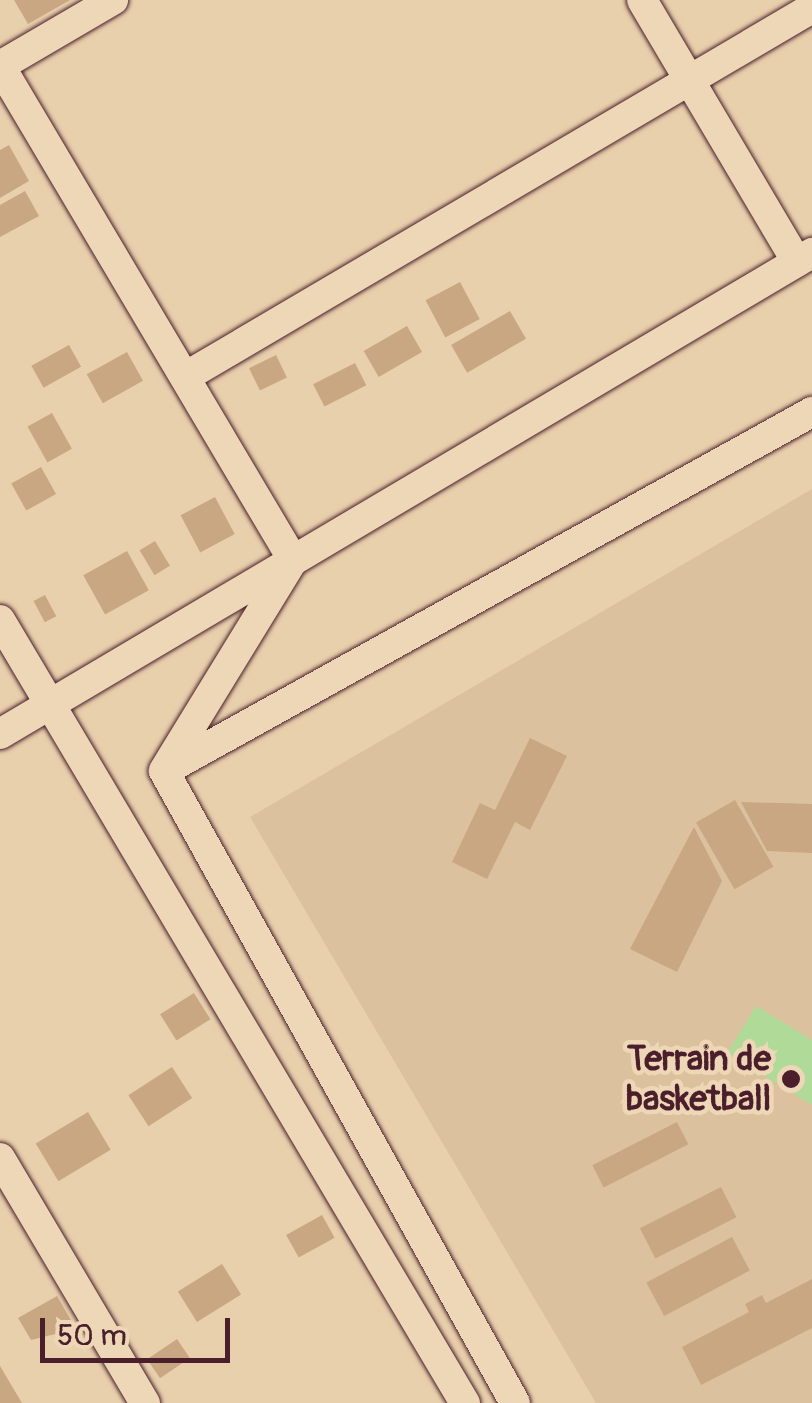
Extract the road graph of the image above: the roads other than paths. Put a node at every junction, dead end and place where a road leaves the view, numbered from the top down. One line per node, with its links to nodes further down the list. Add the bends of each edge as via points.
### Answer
1 (113, 0): 4 (street)
2 (642, 0): 5 (street)
3 (812, 8): 5 (street)
4 (0, 66): 7 (street)
5 (690, 80): 6 (street); 7 (street)
6 (805, 258): 9 (street)
7 (185, 377): 9 (street)
8 (812, 412): 13 (street)
9 (293, 560): 11 (street); 13 (street)
10 (0, 620): 11 (street)
11 (50, 704): 12 (street); 16 (street)
12 (0, 734)
13 (164, 771): 17 (street)
14 (0, 1158): 15 (street)
15 (146, 1403)
16 (465, 1403)
17 (515, 1403)

